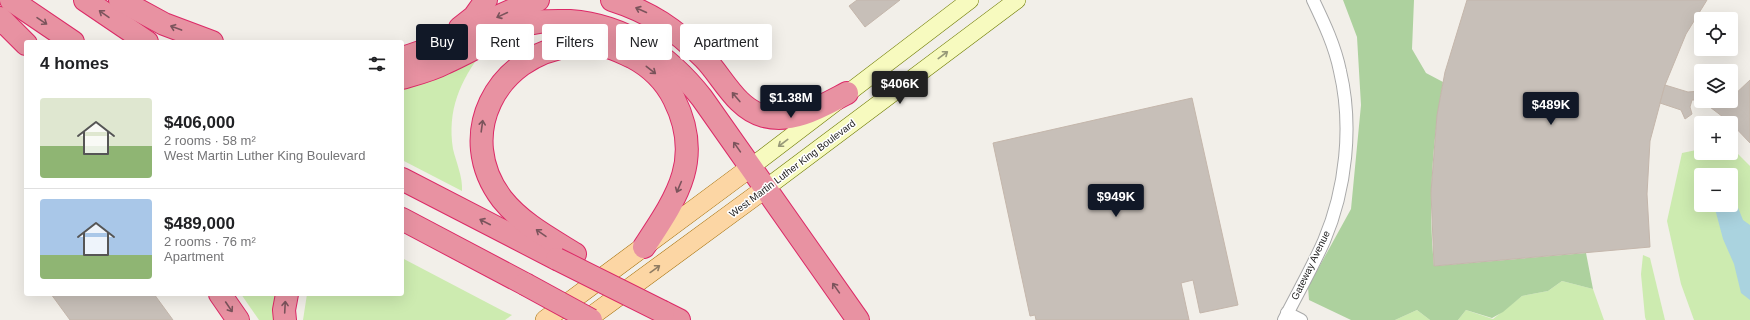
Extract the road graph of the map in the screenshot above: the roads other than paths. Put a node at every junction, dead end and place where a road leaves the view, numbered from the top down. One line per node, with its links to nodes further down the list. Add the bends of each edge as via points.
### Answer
1 (11, 0): 12 (highway, one-way to 12)
2 (85, 0): 11 (highway, one-way to 2)
3 (120, 0): 14 (highway, one-way to 3, via 164,24)
4 (486, 0): 16 (highway, via 466,24)
5 (538, 0): 17 (highway, one-way to 17, via 447,42)
6 (612, 0): 19 (highway, one-way to 6, via 799,115 775,118 757,114 744,105 705,59 672,29 644,12)
7 (970, 0): 19 (main road)
8 (1017, 0): 22 (main road, West Martin Luther King Boulevard, one-way to 8)
9 (1313, 0): 31 (street, Gateway Avenue, via 1328,30 1340,71 1346,115 1344,163 1336,205 1324,241)
10 (0, 18): 15 (highway)
11 (139, 37): 13 (highway)
12 (69, 40)
13 (151, 40)
14 (207, 40)
15 (24, 42)
16 (404, 56)
17 (404, 56)
18 (404, 77): 20 (highway, one-way to 18, via 688,80 659,53 619,32 592,24 552,20 526,25 444,64)
19 (847, 93): 20 (main road, one-way to 20)
20 (751, 167): 22 (highway); 25 (main road)
21 (404, 180): 26 (highway, one-way to 21)
22 (766, 188): 35 (main road, West Martin Luther King Boulevard, one-way to 22); 37 (highway, one-way to 22)
23 (404, 220): 27 (highway)
24 (404, 237): 27 (highway)
25 (644, 246): 26 (highway, one-way to 25, via 502,199 491,181 483,158 481,135 488,107 514,71 531,58 547,51 585,44 604,46 622,52 654,71 668,86 682,114 687,144 684,176 672,204); 34 (main road)
26 (566, 256): 30 (highway, bridge)
27 (525, 284): 36 (highway, bridge)
28 (221, 296): 32 (highway, one-way to 32)
29 (287, 296): 33 (highway, one-way to 29)
30 (671, 316)
31 (1286, 316): 38 (street)
32 (238, 320)
33 (285, 320)
34 (545, 320)
35 (586, 320)
36 (591, 320)
37 (858, 320)
38 (1301, 320)

